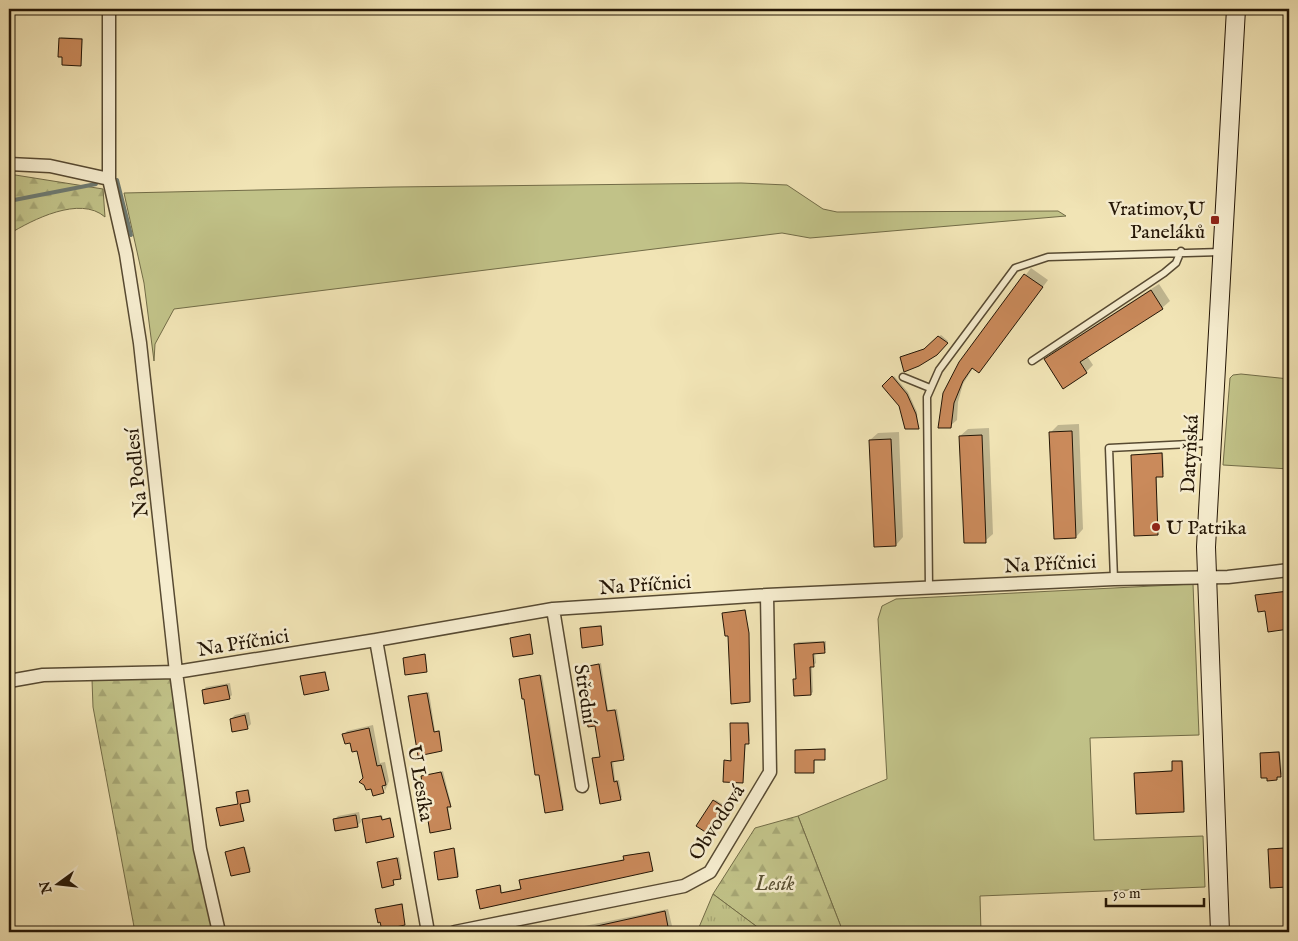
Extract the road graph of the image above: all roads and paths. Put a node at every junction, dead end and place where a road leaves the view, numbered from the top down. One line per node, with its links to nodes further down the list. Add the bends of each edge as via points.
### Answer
1 (109, 9): 4 (street, Na Podlesí)
2 (1236, 9): 6 (main road, Datyňská)
3 (9, 164): 4 (street, via 50,166)
4 (109, 179): 18 (street, Na Podlesí, via 126,254 140,343)
5 (1181, 251): 6 (lane); 7 (lane, via 1176,263 1164,273); 9 (lane, via 1111,257 1048,257 1015,268)
6 (1221, 252): 10 (main road, Datyňská)
7 (1032, 362)
8 (903, 377): 9 (lane)
9 (930, 388): 14 (lane, via 926,408)
10 (1210, 443): 12 (main road, Datyňská); 13 (lane, via 1109,448)
11 (1289, 570): 12 (street, Na Příčnici)
12 (1206, 577): 13 (street, Na Příčnici); 24 (main road, Datyňská)
13 (1114, 579): 14 (street, Na Příčnici)
14 (930, 588): 15 (street, Na Příčnici)
15 (767, 595): 16 (street, Na Příčnici); 23 (street, Obvodová, via 770,772 710,872 684,886)
16 (553, 609): 17 (street, Na Příčnici); 20 (street, Střední)
17 (376, 640): 18 (street, Na Příčnici); 22 (street, U Lesíka)
18 (176, 672): 19 (street, Na Příčnici, via 43,675); 21 (street, Na Podlesí, via 200,849)
19 (9, 681)
20 (582, 786)
21 (219, 932)
22 (428, 932)
23 (455, 932)
24 (1220, 932)

